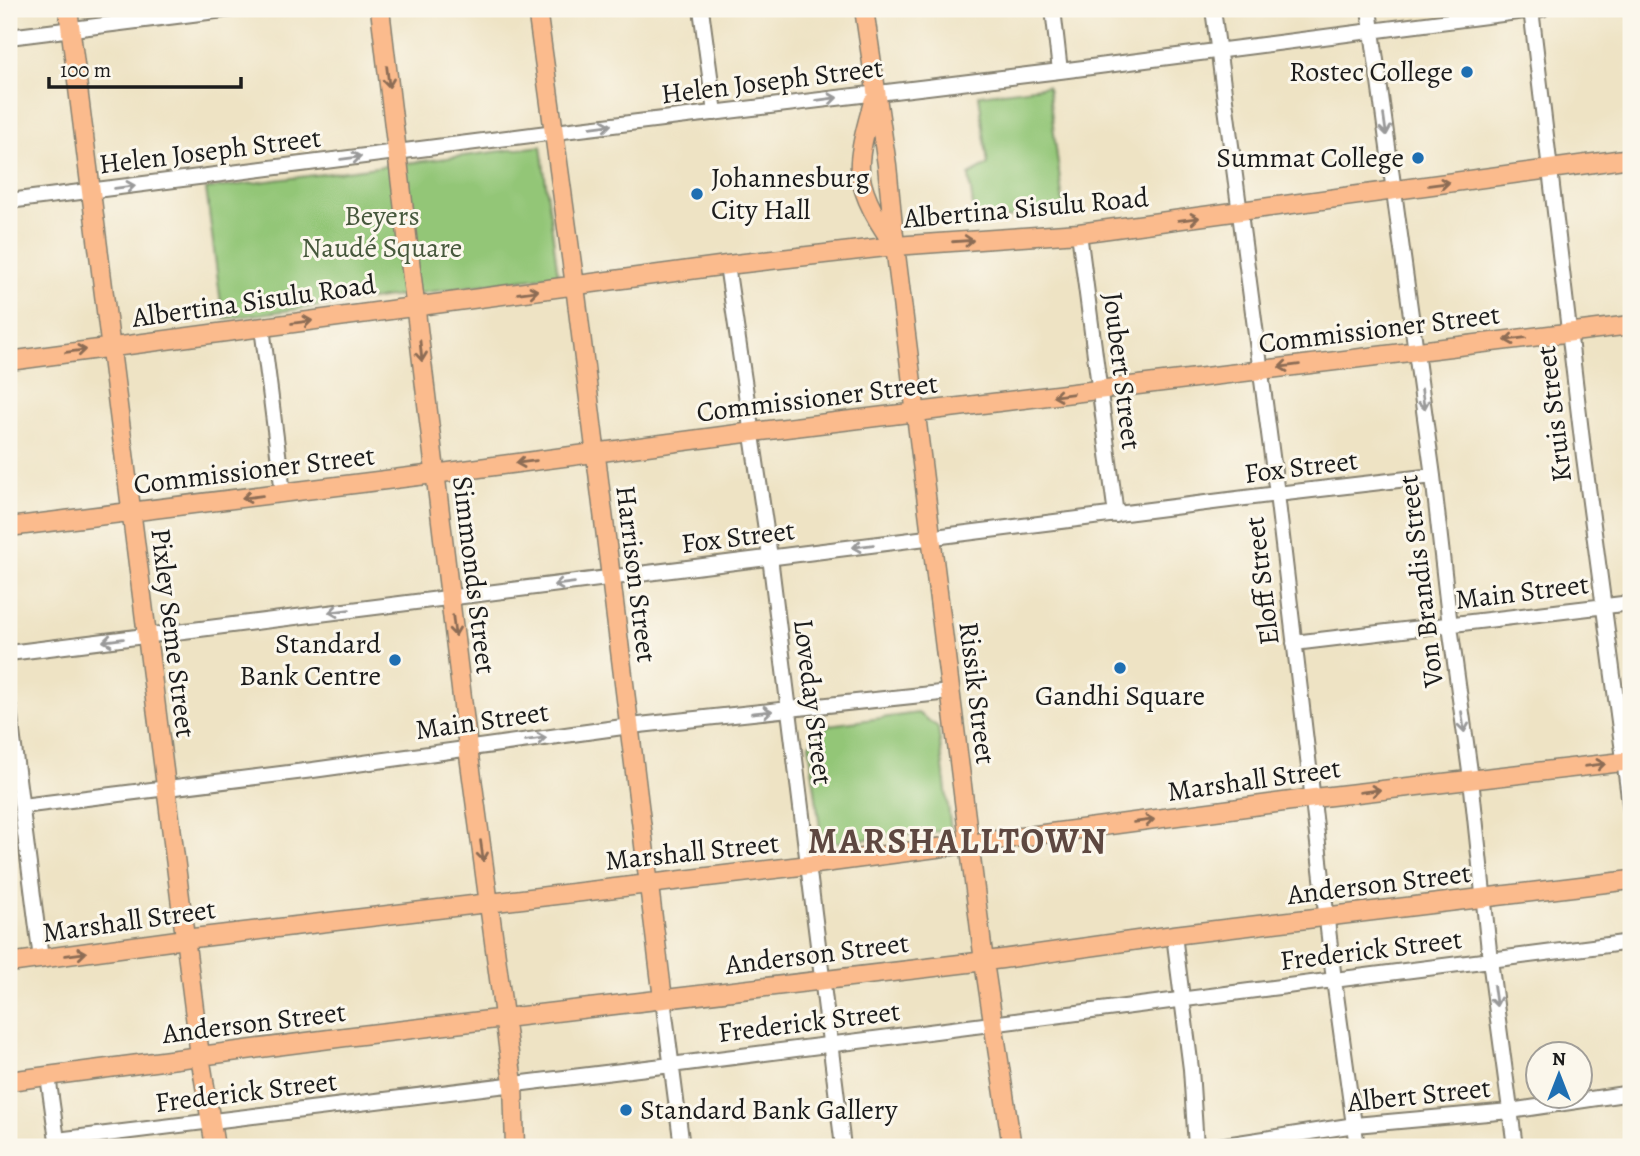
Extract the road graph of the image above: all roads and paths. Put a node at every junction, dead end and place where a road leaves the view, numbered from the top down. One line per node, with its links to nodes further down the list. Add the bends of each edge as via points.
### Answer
1 (68, 9): 11 (main road, Pixley Seme Street)
2 (232, 9): 11 (street)
3 (380, 9): 19 (main road, Simmonds Street, one-way to 19)
4 (537, 9): 18 (main road, Harrison Street)
5 (701, 9): 17 (street)
6 (864, 9): 16 (main road, Rissik Street)
7 (1053, 9): 15 (street)
8 (1213, 9): 14 (street, Eloff Street)
9 (1369, 9): 12 (street, Von Brandis Street)
10 (1535, 9): 12 (street, Helen Joseph Street); 21 (street, Kruis Street)
11 (70, 29): 13 (street); 22 (main road, Pixley Seme Street)
12 (1372, 30): 14 (street, Helen Joseph Street); 23 (street, Von Brandis Street, one-way to 23)
13 (9, 37)
14 (1219, 51): 15 (street, Helen Joseph Street); 25 (street, Eloff Street)
15 (1060, 72): 16 (street, Helen Joseph Street)
16 (875, 93): 17 (street, Helen Joseph Street, one-way to 16); 27 (main road, Rissik Street); 27 (main road, Rissik Street, via 860,177 882,229)
17 (715, 113): 18 (street, Helen Joseph Street, one-way to 17)
18 (555, 132): 19 (street, Helen Joseph Street); 29 (main road, Harrison Street)
19 (397, 152): 22 (street, Helen Joseph Street, one-way to 19); 30 (main road, Simmonds Street)
20 (1631, 158): 21 (main road, Albertina Sisulu Road)
21 (1551, 169): 23 (main road, Albertina Sisulu Road, one-way to 21); 33 (street, Kruis Street)
22 (90, 191): 24 (street, Helen Joseph Street); 34 (main road, Pixley Seme Street)
23 (1394, 191): 25 (main road, Albertina Sisulu Road); 35 (street, Von Brandis Street)
24 (9, 201)
25 (1240, 212): 26 (main road, Albertina Sisulu Road, one-way to 25); 37 (street, Eloff Street)
26 (1079, 233): 27 (main road, Albertina Sisulu Road, one-way to 26); 38 (street, Joubert Street)
27 (895, 246): 28 (main road, Albertina Sisulu Road); 39 (main road, Rissik Street)
28 (727, 265): 29 (main road, Albertina Sisulu Road); 40 (street, Loveday Street)
29 (575, 286): 30 (main road, Albertina Sisulu Road, one-way to 29); 41 (main road, Harrison Street)
30 (416, 306): 32 (main road, Albertina Sisulu Road, one-way to 30); 42 (main road, Simmonds Street, one-way to 42)
31 (1631, 325): 33 (main road, Commissioner Street)
32 (262, 327): 34 (main road, Albertina Sisulu Road); 44 (street)
33 (1569, 332): 35 (main road, Commissioner Street, one-way to 35); 54 (street, Kruis Street)
34 (109, 347): 36 (main road, Albertina Sisulu Road, one-way to 34); 46 (main road, Pixley Seme Street)
35 (1416, 351): 37 (main road, Commissioner Street, one-way to 37); 43 (street, Von Brandis Street, one-way to 43)
36 (9, 360)
37 (1260, 370): 38 (main road, Commissioner Street); 45 (street, Eloff Street)
38 (1099, 390): 39 (main road, Commissioner Street, one-way to 39); 47 (street, Joubert Street)
39 (916, 412): 40 (main road, Commissioner Street); 49 (main road, Rissik Street)
40 (753, 432): 41 (main road, Commissioner Street); 50 (street, Loveday Street)
41 (594, 453): 42 (main road, Commissioner Street, one-way to 42); 51 (main road, Harrison Street)
42 (435, 474): 44 (main road, Commissioner Street); 52 (main road, Simmonds Street)
43 (1433, 476): 45 (street, Fox Street); 55 (street, Von Brandis Street)
44 (283, 493): 46 (main road, Commissioner Street, one-way to 46)
45 (1277, 494): 47 (street, Fox Street); 57 (street, Eloff Street)
46 (131, 512): 48 (main road, Commissioner Street); 56 (main road, Pixley Seme Street)
47 (1116, 515): 49 (street, Fox Street)
48 (9, 527)
49 (931, 537): 50 (street, Fox Street, one-way to 50); 59 (main road, Rissik Street)
50 (771, 557): 51 (street, Fox Street); 61 (street, Loveday Street)
51 (611, 578): 52 (street, Fox Street, one-way to 52); 62 (main road, Harrison Street)
52 (450, 597): 56 (street, Fox Street, one-way to 56); 63 (main road, Simmonds Street, one-way to 63)
53 (1631, 603): 54 (street, Main Street)
54 (1604, 606): 55 (street, Main Street); 64 (street, Kruis Street)
55 (1450, 626): 57 (street, Main Street); 65 (street, Von Brandis Street, one-way to 65)
56 (147, 636): 58 (street, Fox Street, one-way to 58); 66 (main road, Pixley Seme Street)
57 (1294, 643): 67 (street, Eloff Street)
58 (9, 653)
59 (950, 692): 61 (street, Main Street); 70 (main road, Rissik Street)
60 (9, 708): 68 (street)
61 (789, 709): 62 (street, Main Street, one-way to 61); 71 (street, Loveday Street)
62 (630, 726): 63 (street, Main Street, one-way to 62); 73 (main road, Harrison Street)
63 (468, 748): 66 (street, Main Street); 75 (main road, Simmonds Street, one-way to 75)
64 (1628, 761): 65 (main road, Marshall Street, one-way to 64); 69 (street, Kruis Street)
65 (1471, 779): 67 (main road, Marshall Street, one-way to 65); 74 (street, Von Brandis Street)
66 (166, 787): 68 (street, Main Street); 78 (main road, Pixley Seme Street)
67 (1314, 798): 70 (main road, Marshall Street, one-way to 67); 76 (street, Eloff Street)
68 (22, 806): 80 (street)
69 (1631, 812)
70 (970, 844): 71 (main road, Marshall Street); 82 (main road, Rissik Street)
71 (809, 865): 73 (main road, Marshall Street); 84 (street, Loveday Street)
72 (1631, 880): 74 (main road, Anderson Street)
73 (649, 883): 75 (main road, Marshall Street); 86 (main road, Harrison Street)
74 (1482, 898): 76 (main road, Anderson Street); 81 (street, Von Brandis Street)
75 (489, 902): 78 (main road, Marshall Street); 88 (main road, Simmonds Street)
76 (1327, 918): 77 (main road, Anderson Street); 85 (street, Eloff Street)
77 (1174, 935): 82 (main road, Anderson Street); 87 (street)
78 (185, 939): 80 (main road, Marshall Street, one-way to 78); 91 (main road, Pixley Seme Street)
79 (1631, 942): 81 (street, Frederick Street)
80 (41, 959): 83 (main road, Marshall Street)
81 (1490, 960): 85 (street, Frederick Street); 97 (street, Von Brandis Street, one-way to 97)
82 (984, 961): 84 (main road, Anderson Street); 89 (main road, Rissik Street)
83 (9, 963)
84 (822, 980): 86 (main road, Anderson Street); 90 (street, Loveday Street)
85 (1334, 980): 87 (street, Frederick Street); 99 (street, Eloff Street)
86 (663, 999): 88 (main road, Anderson Street); 92 (street, Harrison Street)
87 (1180, 999): 89 (street, Frederick Street); 105 (street)
88 (505, 1018): 91 (main road, Anderson Street); 95 (main road, Simmonds Street)
89 (993, 1023): 90 (street, Frederick Street); 104 (main road, Rissik Street)
90 (830, 1044): 92 (street, Frederick Street); 103 (street, Loveday Street)
91 (200, 1056): 93 (main road, Anderson Street); 98 (main road, Pixley Seme Street)
92 (671, 1065): 95 (street, Frederick Street); 102 (street, Harrison Street)
93 (48, 1076): 94 (main road, Anderson Street); 98 (street, Frederick Street, via 57,1140)
94 (9, 1081)
95 (513, 1083): 98 (street, Frederick Street); 101 (main road, Simmonds Street)
96 (1631, 1093): 97 (street, Albert Street)
97 (1510, 1111): 99 (street, Albert Street); 108 (street, Von Brandis Street)
98 (210, 1122): 100 (main road, Pixley Seme Street)
99 (1355, 1125): 106 (street, Albert Street); 107 (street, Eloff Street)
100 (215, 1147)
101 (515, 1147)
102 (682, 1147)
103 (843, 1147)
104 (1012, 1147)
105 (1196, 1147)
106 (1212, 1147)
107 (1357, 1147)
108 (1515, 1147)

